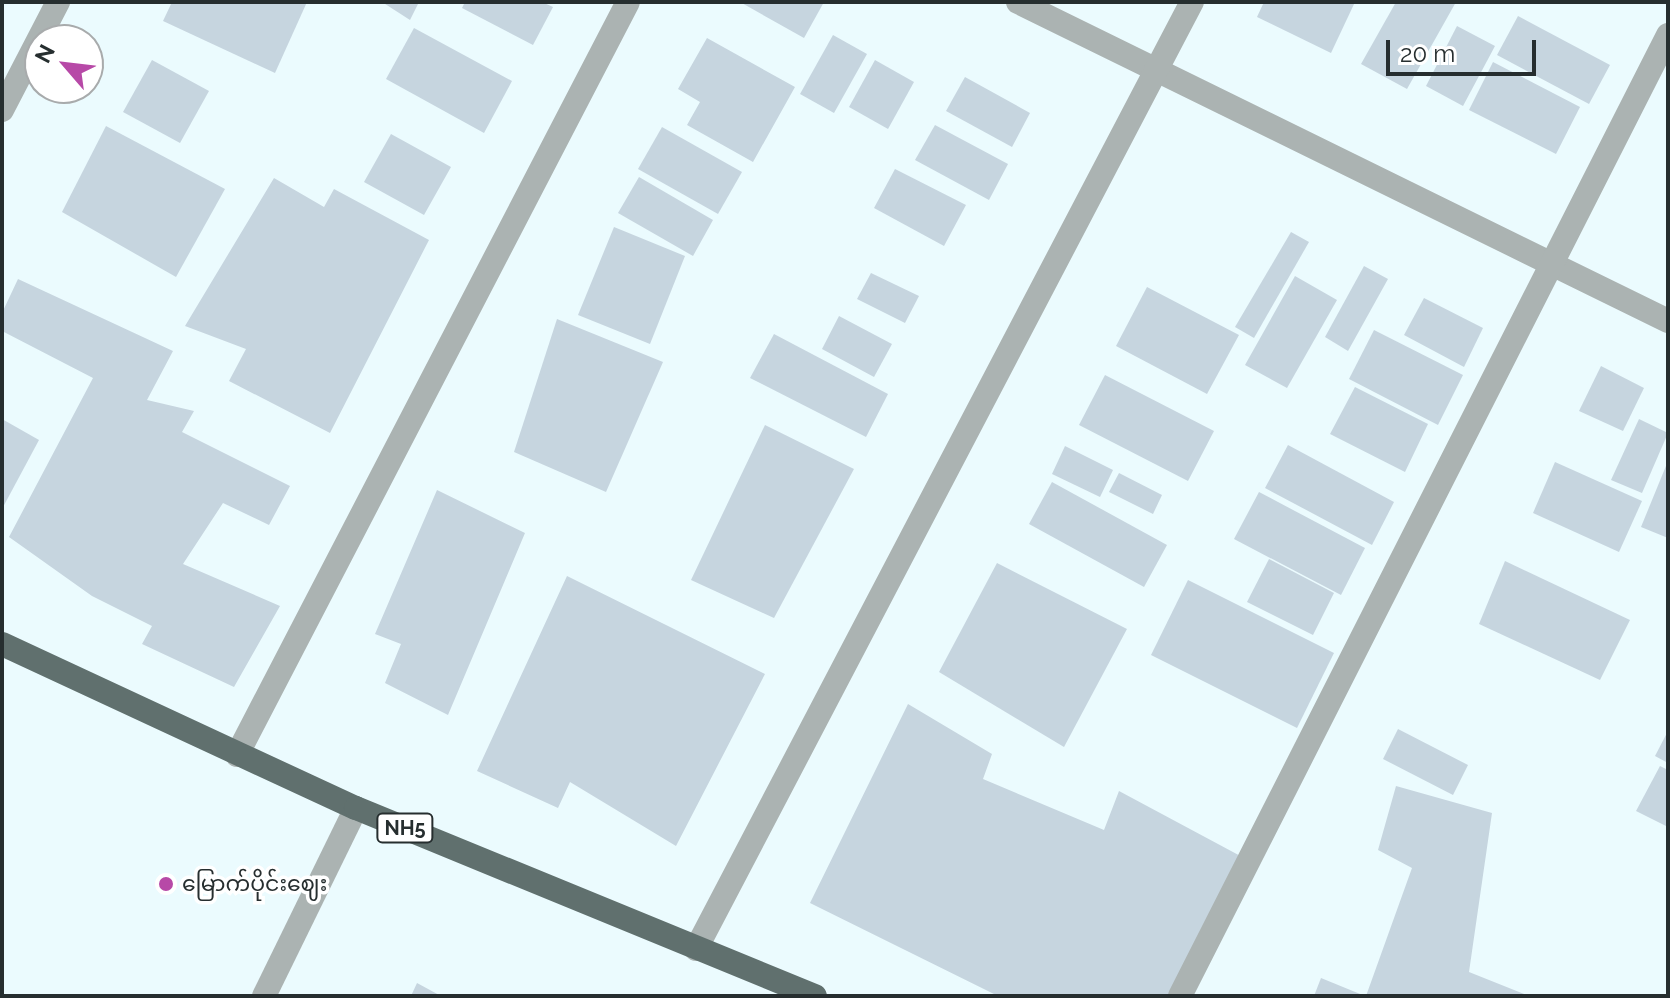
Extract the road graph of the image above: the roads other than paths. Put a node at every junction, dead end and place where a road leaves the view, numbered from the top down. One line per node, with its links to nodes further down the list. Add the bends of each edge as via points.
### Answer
1 (58, 2): 7 (street)
2 (628, 2): 11 (street)
3 (1018, 2): 6 (street)
4 (1192, 2): 6 (street)
5 (1668, 35): 8 (street)
6 (1157, 70): 8 (street); 13 (street)
7 (2, 110)
8 (1550, 266): 9 (street); 16 (street)
9 (1668, 321)
10 (2, 644): 11 (highway, NH5)
11 (237, 755): 12 (highway, NH5)
12 (356, 808): 13 (highway, NH5); 14 (street)
13 (696, 949): 15 (highway, NH5)
14 (264, 996)
15 (815, 996)
16 (1180, 996)

